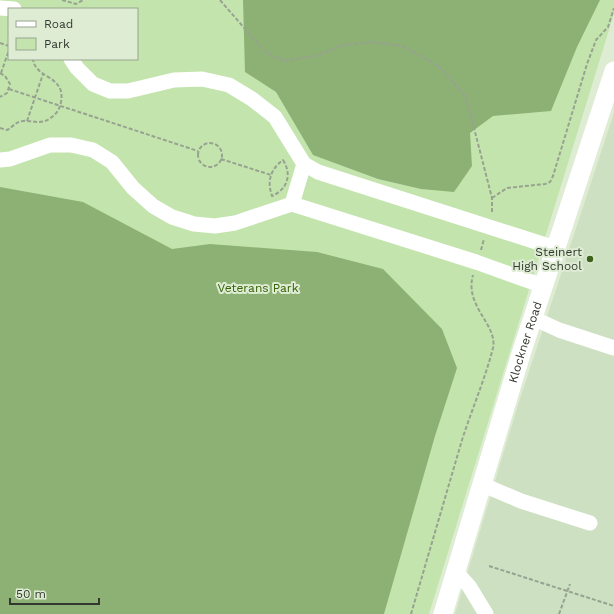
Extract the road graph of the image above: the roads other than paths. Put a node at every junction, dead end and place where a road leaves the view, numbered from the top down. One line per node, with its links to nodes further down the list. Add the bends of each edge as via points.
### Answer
1 (72, 60): 4 (lane, via 93,84 110,91 128,91 174,80 202,79 229,85 275,117)
2 (614, 72): 6 (main road, Klockner Road)
3 (0, 160): 5 (lane, via 50,145 71,145 93,150 112,162 133,188 153,206 194,224 214,226 235,223)
4 (304, 164): 5 (lane); 6 (lane, via 318,172)
5 (292, 204): 7 (lane, via 476,262)
6 (555, 248): 7 (main road, Klockner Road)
7 (543, 286): 8 (main road, Klockner Road)
8 (533, 318): 9 (lane, via 559,330); 10 (main road, Klockner Road)
9 (614, 348)
10 (481, 484): 11 (lane, via 521,501); 12 (main road, Klockner Road)
11 (590, 523)
12 (457, 573): 13 (main road, Klockner Road); 14 (lane, via 469,586)
13 (443, 614)
14 (486, 614)

